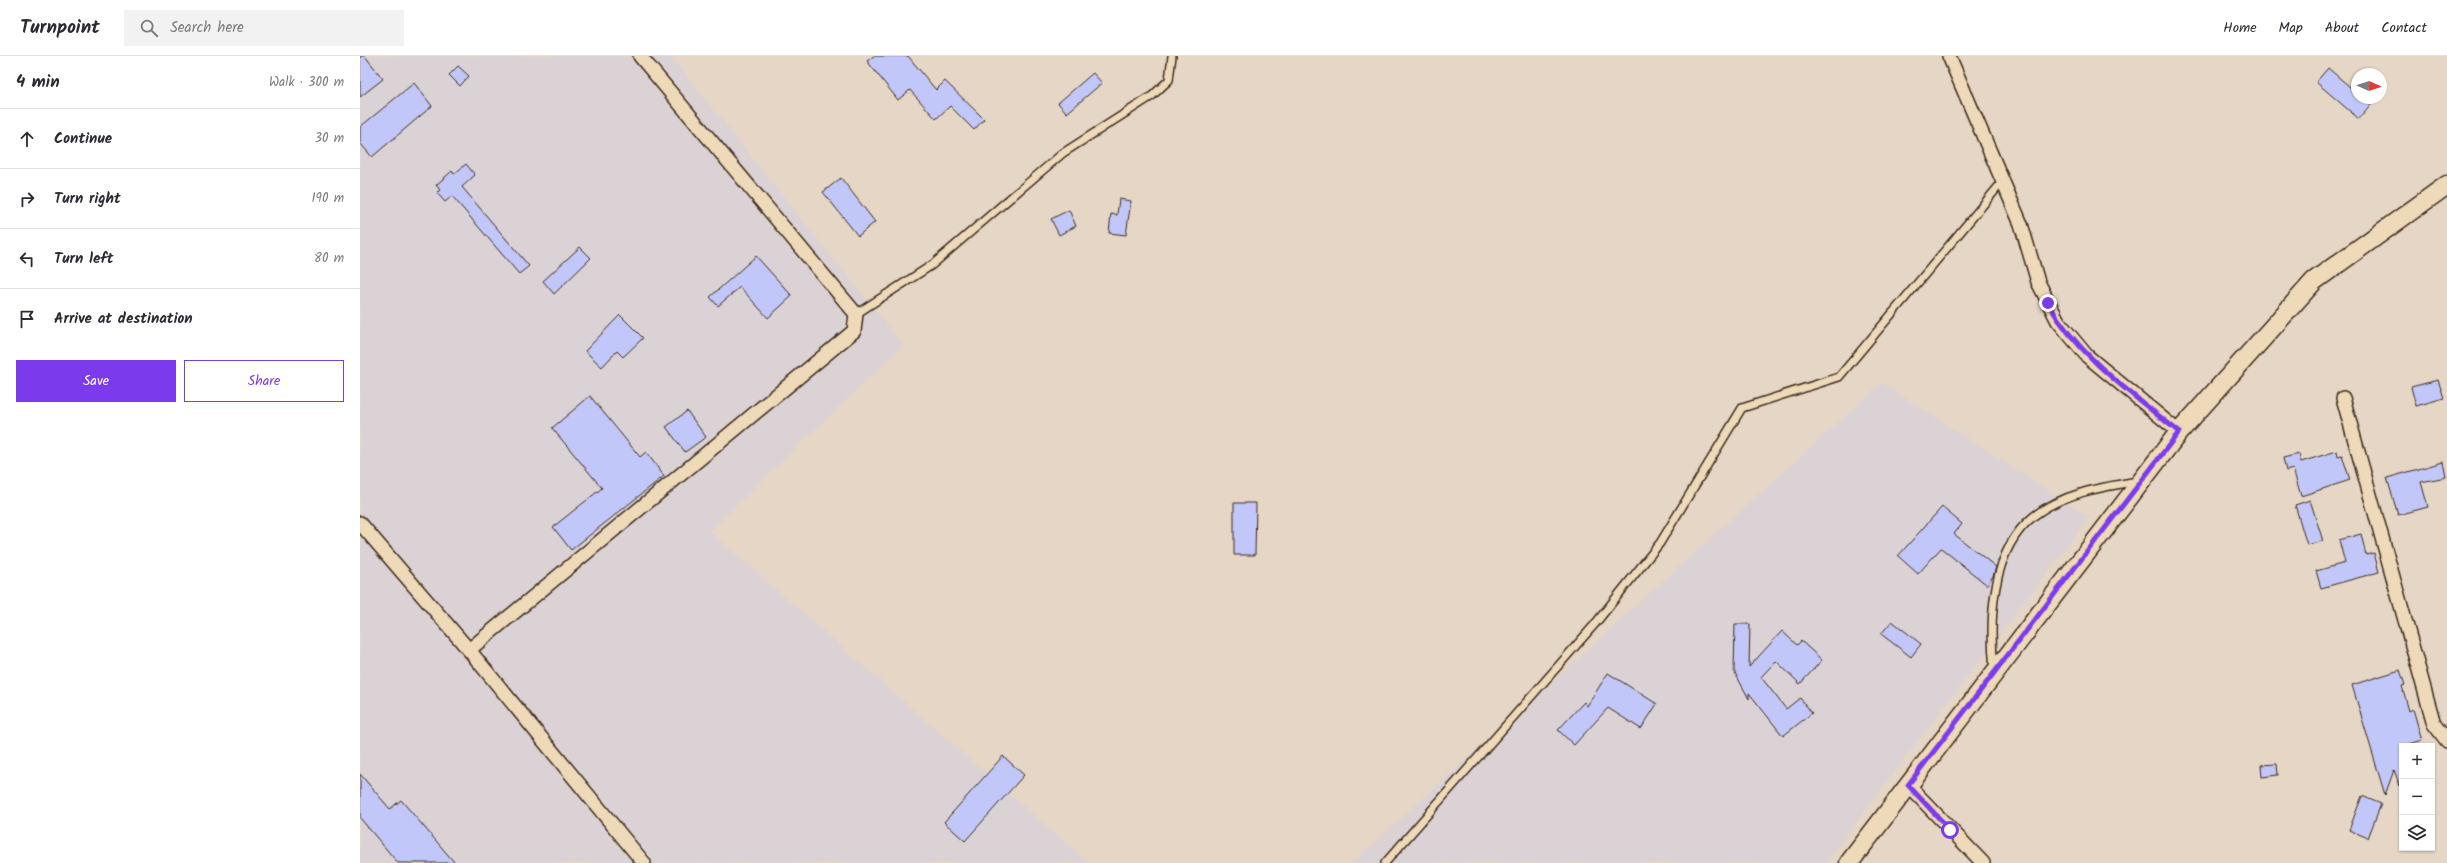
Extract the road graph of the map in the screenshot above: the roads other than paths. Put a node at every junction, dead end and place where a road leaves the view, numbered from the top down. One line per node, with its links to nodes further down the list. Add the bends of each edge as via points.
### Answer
1 (640, 56): 6 (street)
2 (1172, 56): 6 (lane, via 1169,80 1152,96 1063,153 932,265)
3 (1949, 56): 4 (street)
4 (2003, 181): 8 (street, via 2021,224 2038,282 2058,321 2087,356); 16 (lane, via 1839,377 1742,408 1660,543 1595,624)
5 (2447, 186): 8 (main road, via 2314,281)
6 (856, 314): 11 (street, via 854,331)
7 (2343, 398): 13 (street, via 2434,724)
8 (2179, 432): 9 (main road)
9 (2142, 480): 12 (main road); 12 (lane, via 2067,498 2034,516 2019,532 2008,550 1996,581)
10 (360, 523): 11 (street)
11 (469, 650): 15 (street)
12 (1994, 672): 14 (main road)
13 (2447, 741)
14 (1908, 785): 17 (main road); 18 (street)
15 (644, 863)
16 (1385, 863)
17 (1849, 863)
18 (1983, 863)

